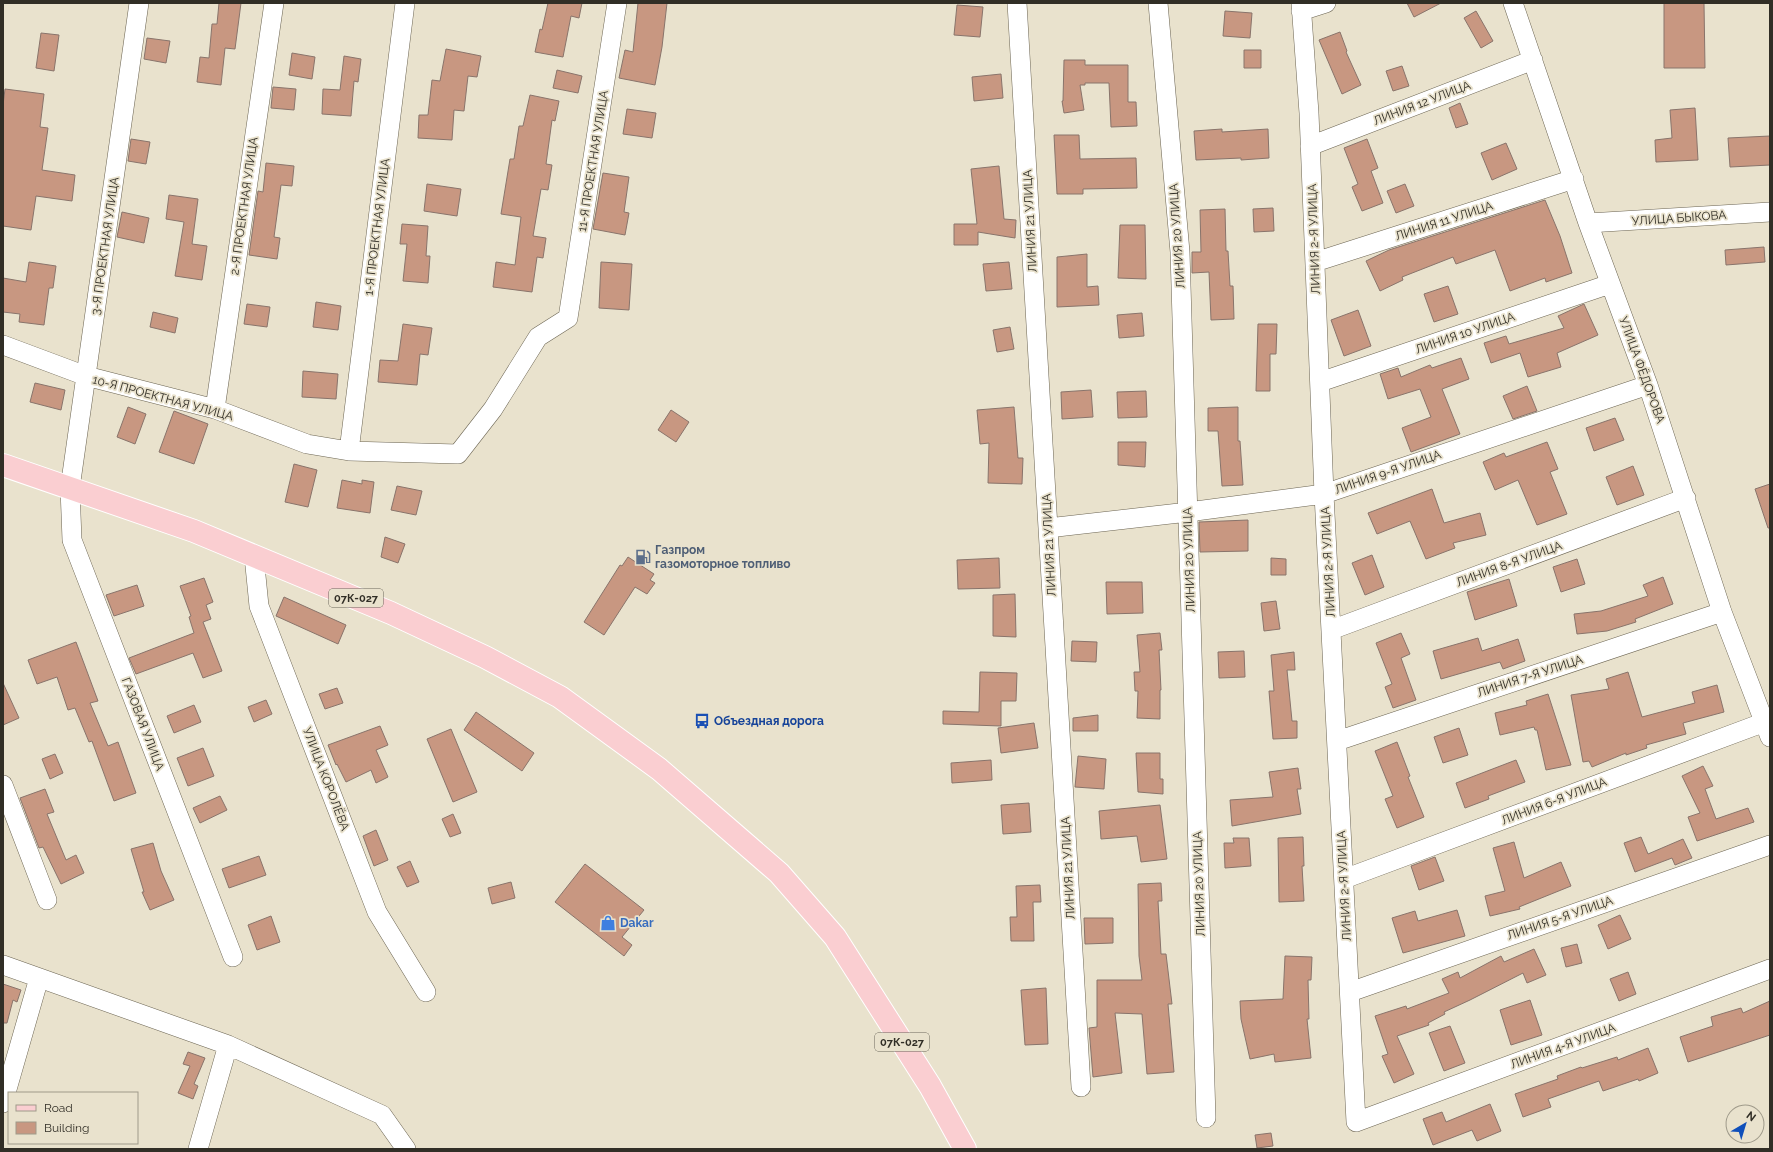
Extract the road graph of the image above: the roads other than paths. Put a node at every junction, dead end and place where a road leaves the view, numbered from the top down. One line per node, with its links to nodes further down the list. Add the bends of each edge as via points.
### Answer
1 (139, 3): 19 (street, 3-Я ПРОЕКТНАЯ УЛИЦА)
2 (274, 3): 22 (street, 2-Я ПРОЕКТНАЯ УЛИЦА)
3 (405, 3): 23 (street, 1-Я ПРОЕКТНАЯ УЛИЦА)
4 (617, 3): 17 (street, 11-Я ПРОЕКТНАЯ УЛИЦА)
5 (1017, 3): 29 (street, ЛИНИЯ 21 УЛИЦА)
6 (1158, 3): 28 (street, ЛИНИЯ 20 УЛИЦА, via 1180,252)
7 (1326, 3): 9 (street)
8 (1513, 3): 10 (street, УЛИЦА ФЁДОРОВА)
9 (1301, 7): 11 (street, ЛИНИЯ 2-Я УЛИЦА)
10 (1533, 60): 11 (street, ЛИНИЯ 12 УЛИЦА); 12 (street, УЛИЦА ФЁДОРОВА)
11 (1310, 146): 15 (street, ЛИНИЯ 2-Я УЛИЦА)
12 (1574, 179): 14 (street, УЛИЦА ФЁДОРОВА); 15 (street, ЛИНИЯ 11 УЛИЦА)
13 (1770, 212): 14 (street, УЛИЦА БЫКОВА)
14 (1588, 223): 16 (street, УЛИЦА ФЁДОРОВА)
15 (1315, 262): 20 (street, ЛИНИЯ 2-Я УЛИЦА)
16 (1610, 284): 20 (street, ЛИНИЯ 10 УЛИЦА); 21 (street, УЛИЦА ФЁДОРОВА)
17 (568, 318): 23 (street, 10-Я ПРОЕКТНАЯ УЛИЦА, via 538,338 494,409 458,454)
18 (3, 345): 19 (street, 10-Я ПРОЕКТНАЯ УЛИЦА)
19 (86, 376): 22 (street, 10-Я ПРОЕКТНАЯ УЛИЦА); 25 (street, 3-Я ПРОЕКТНАЯ УЛИЦА)
20 (1320, 382): 26 (street, ЛИНИЯ 2-Я УЛИЦА)
21 (1648, 385): 26 (street, ЛИНИЯ 9-Я УЛИЦА); 27 (street, УЛИЦА ФЁДОРОВА)
22 (215, 409): 23 (street, 10-Я ПРОЕКТНАЯ УЛИЦА, via 307,444)
23 (349, 451)
24 (3, 465): 25 (main road, 07К-027)
25 (70, 488): 30 (main road, 07К-027, via 194,531); 39 (street, ГАЗОВАЯ УЛИЦА, via 72,540)
26 (1324, 494): 28 (street, ЛИНИЯ 9-Я УЛИЦА); 32 (street, ЛИНИЯ 2-Я УЛИЦА)
27 (1686, 498): 31 (street, УЛИЦА ФЁДОРОВА); 32 (street, ЛИНИЯ 8-Я УЛИЦА)
28 (1188, 512): 29 (street, ЛИНИЯ 9-Я УЛИЦА); 48 (street, ЛИНИЯ 20 УЛИЦА)
29 (1048, 528): 46 (street, ЛИНИЯ 21 УЛИЦА)
30 (254, 556): 43 (street, УЛИЦА КОРОЛЁВА, via 259,606 377,912); 52 (main road, 07К-027, via 390,613 485,657 560,697 682,787 779,873 835,937 930,1086)
31 (1722, 612): 33 (street, УЛИЦА ФЁДОРОВА); 34 (street, ЛИНИЯ 7-Я УЛИЦА)
32 (1331, 630): 34 (street, ЛИНИЯ 2-Я УЛИЦА)
33 (1767, 730): 37 (street, ЛИНИЯ 6-Я УЛИЦА)
34 (1337, 741): 37 (street, ЛИНИЯ 2-Я УЛИЦА)
35 (3, 785): 38 (street)
36 (1770, 845): 44 (street, ЛИНИЯ 5-Я УЛИЦА)
37 (1344, 879): 44 (street, ЛИНИЯ 2-Я УЛИЦА)
38 (47, 900)
39 (233, 957)
40 (3, 966): 42 (street)
41 (1770, 969): 49 (street, ЛИНИЯ 4-Я УЛИЦА)
42 (39, 978): 45 (street); 47 (street)
43 (426, 992)
44 (1350, 992): 49 (street, ЛИНИЯ 2-Я УЛИЦА)
45 (228, 1045): 50 (street); 51 (street, via 382,1115)
46 (1081, 1087)
47 (3, 1103)
48 (1206, 1118)
49 (1356, 1122)
50 (198, 1149)
51 (406, 1149)
52 (964, 1149)

